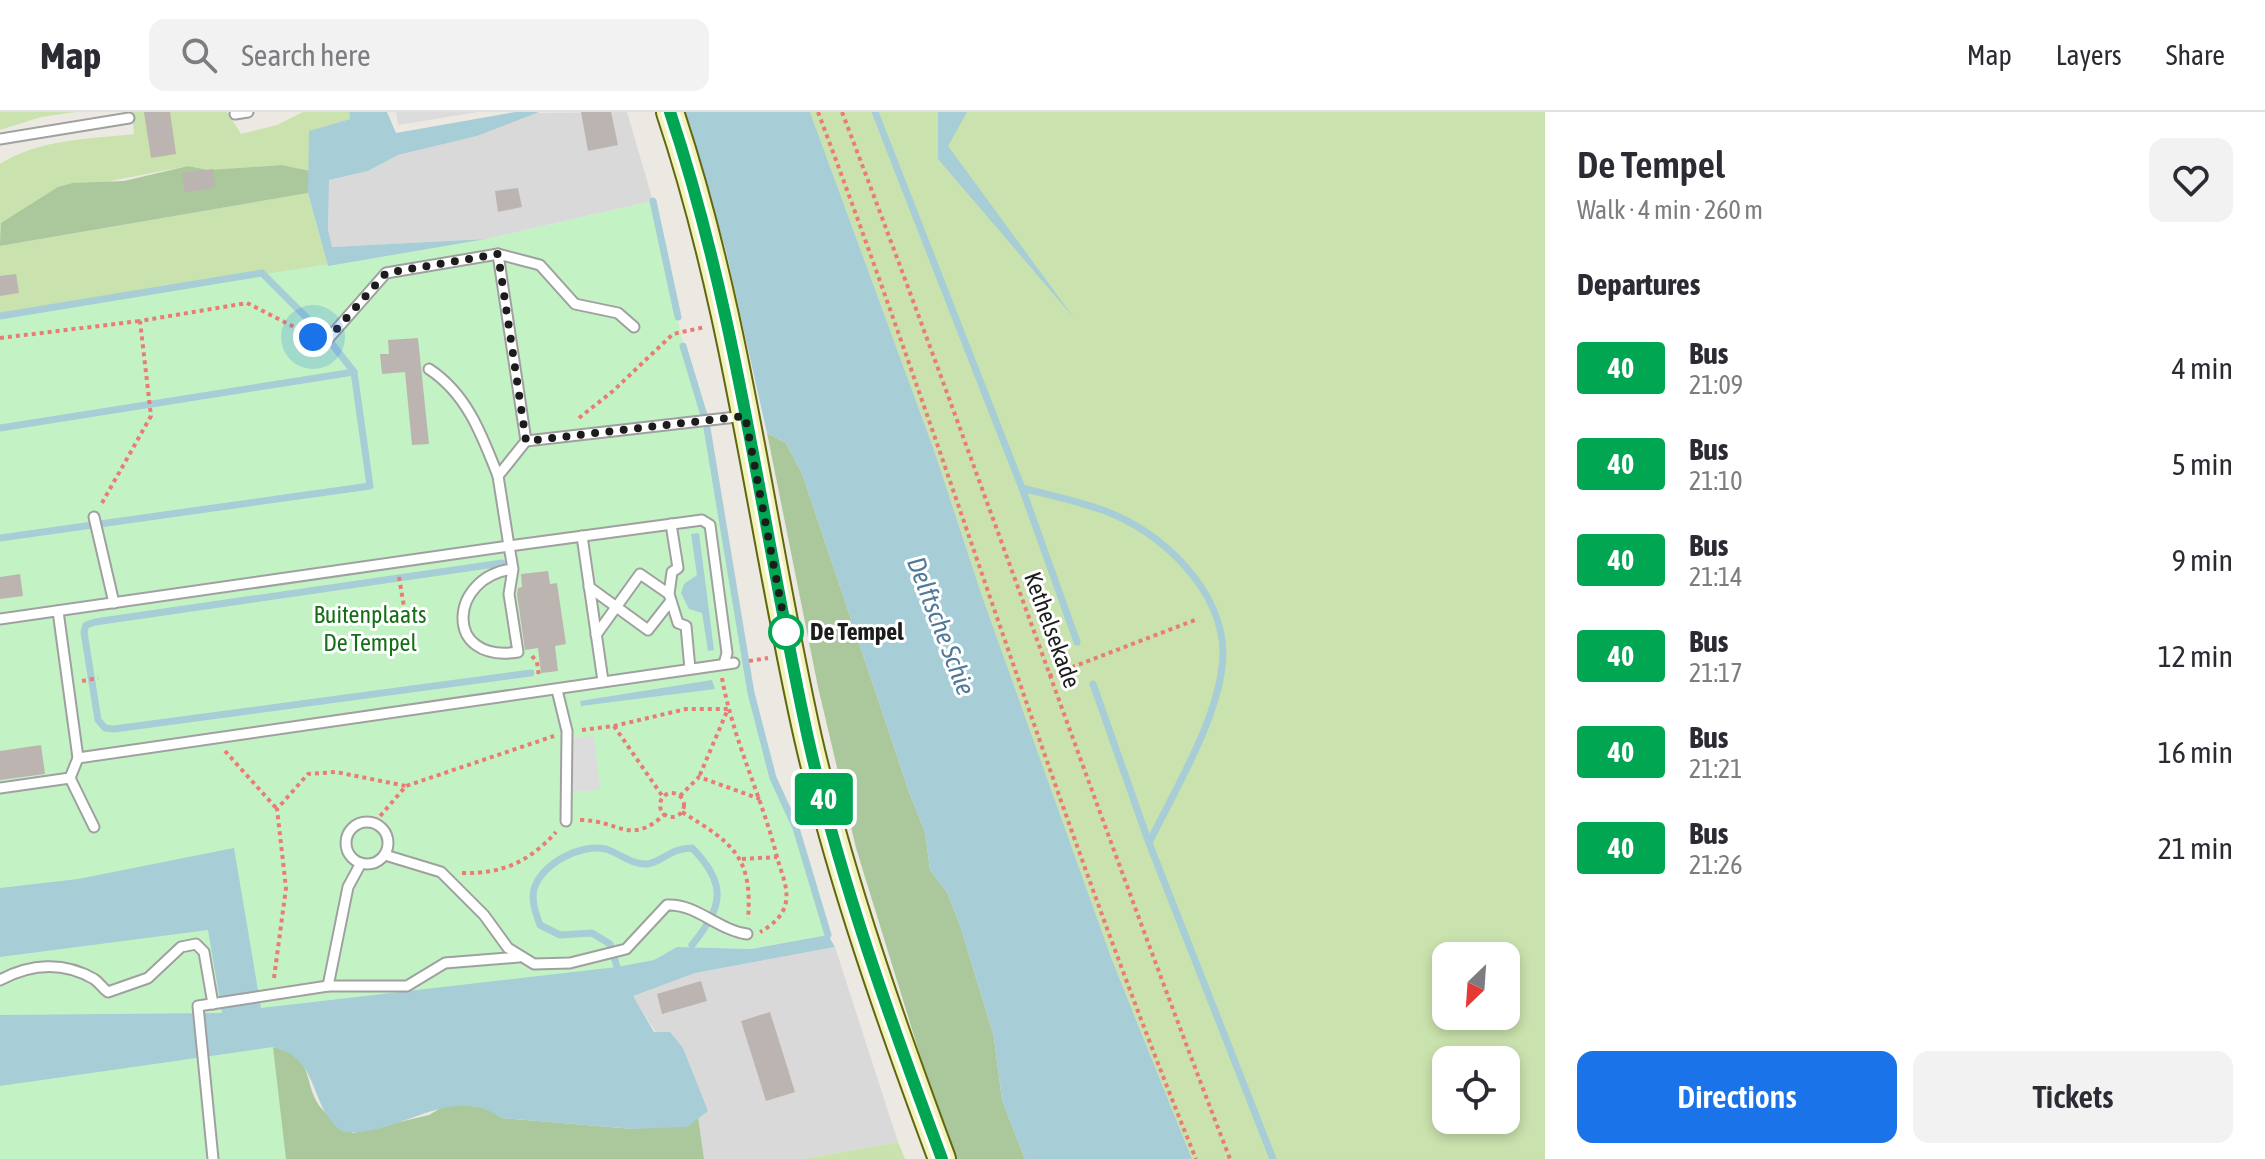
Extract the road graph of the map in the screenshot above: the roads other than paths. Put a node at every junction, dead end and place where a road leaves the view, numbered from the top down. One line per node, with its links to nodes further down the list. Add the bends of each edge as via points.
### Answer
1 (248, 112): 3 (lane)
2 (670, 112): 10 (street, via 704,223)
3 (235, 114)
4 (129, 118): 5 (lane)
5 (0, 139)
6 (498, 254): 7 (lane, via 540,265 575,304 618,313); 8 (lane, via 386,273); 11 (lane)
7 (634, 327)
8 (328, 339)
9 (429, 369): 12 (lane, via 462,398)
10 (745, 416): 11 (lane); 41 (street, via 781,611 831,825)
11 (526, 441): 12 (lane)
12 (498, 476): 16 (lane)
13 (94, 517): 20 (lane)
14 (671, 524): 15 (lane); 19 (lane, via 678,568 672,572); 25 (lane, via 702,520 710,525 729,664)
15 (582, 536): 16 (lane); 18 (lane)
16 (509, 546): 17 (lane); 20 (lane)
17 (513, 569): 17 (lane, via 509,594 518,652 499,655 475,647 463,617 477,583 494,571)
18 (589, 587): 21 (lane); 24 (lane)
19 (670, 598): 21 (lane, via 640,574); 21 (lane, via 648,630); 25 (lane, via 678,623 686,626)
20 (114, 603): 22 (lane)
21 (616, 606): 24 (lane)
22 (58, 611): 23 (lane); 28 (lane)
23 (0, 619)
24 (596, 635): 26 (lane)
25 (690, 669): 26 (lane)
26 (603, 681): 27 (lane)
27 (557, 690): 28 (lane); 31 (lane, via 567,731)
28 (78, 758): 29 (lane)
29 (70, 778): 30 (lane); 32 (lane)
30 (0, 788)
31 (566, 821)
32 (94, 827)
33 (385, 855): 34 (lane, via 379,862); 34 (lane, via 387,838 375,822 361,821 345,837); 36 (lane, via 441,872)
34 (361, 863): 38 (lane, via 348,887)
35 (747, 934): 36 (lane, via 667,905 626,949 534,964)
36 (519, 957): 38 (lane, via 445,963 407,986)
37 (0, 980): 39 (lane, via 25,967 50,966 91,977 108,992 148,978 181,947 196,944 204,952)
38 (328, 986): 39 (lane)
39 (216, 1004): 40 (lane, via 196,1009)
40 (213, 1159)
41 (942, 1159)

